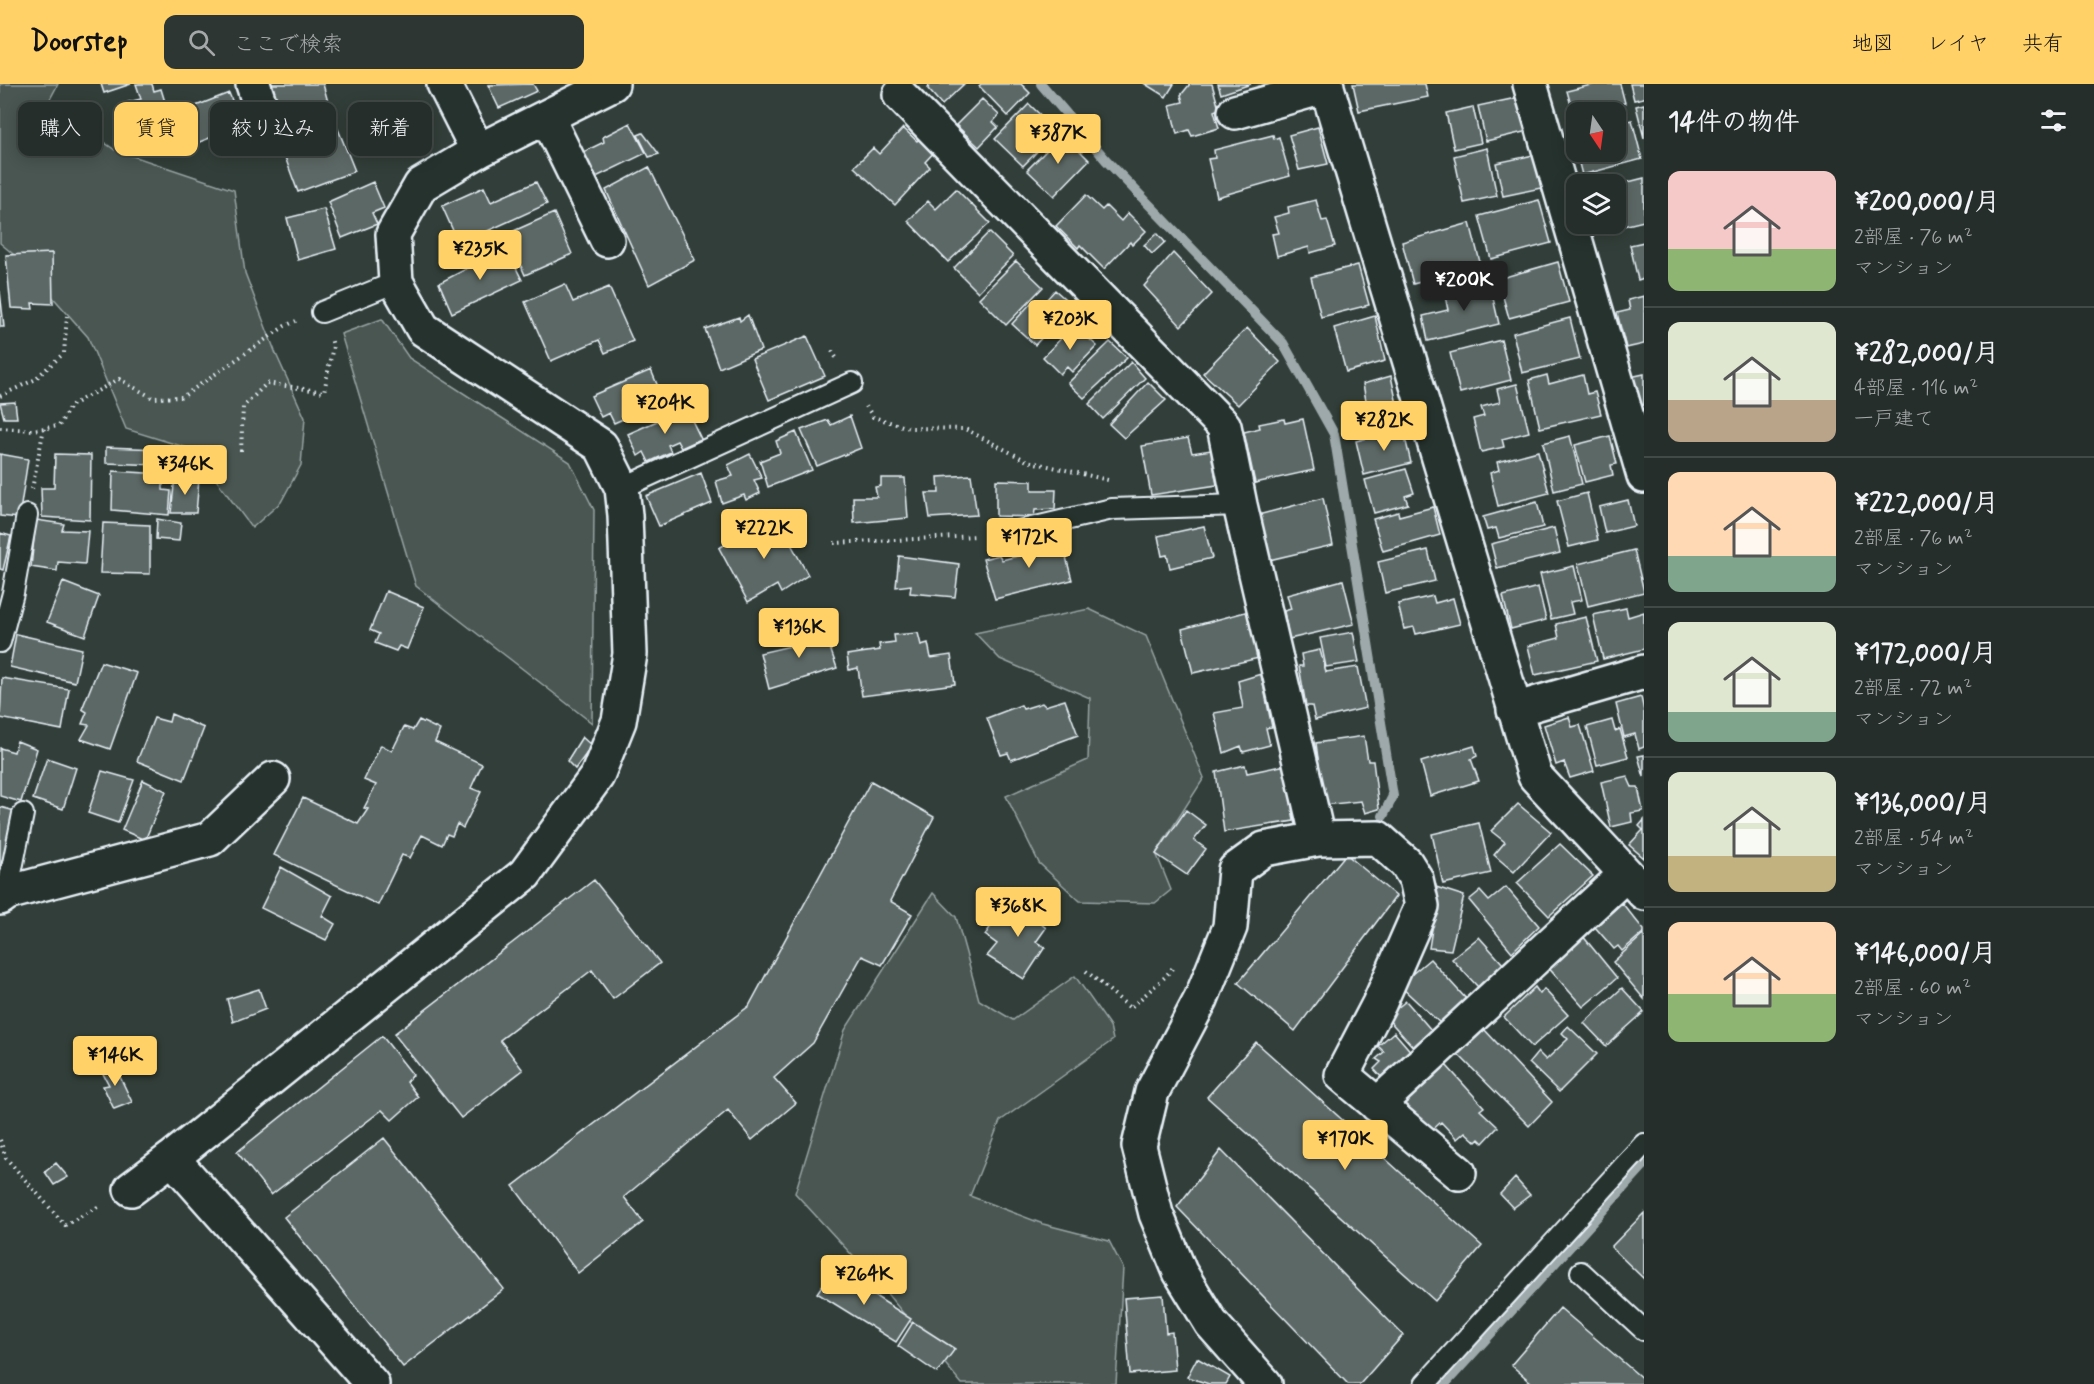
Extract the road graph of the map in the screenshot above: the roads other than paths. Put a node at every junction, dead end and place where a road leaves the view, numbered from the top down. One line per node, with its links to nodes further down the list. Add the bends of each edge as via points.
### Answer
1 (253, 84): 7 (street)
2 (444, 84): 10 (street)
3 (612, 84): 9 (street)
4 (1530, 84): 15 (street)
5 (1327, 85): 8 (street); 23 (street)
6 (900, 95): 17 (street, via 1224,426)
7 (259, 102)
8 (1235, 112)
9 (547, 117): 10 (street); 11 (street)
10 (478, 151): 12 (street, via 421,186 393,234)
11 (607, 240)
12 (396, 282): 13 (lane); 16 (street, via 423,329 601,446)
13 (322, 312)
14 (852, 383): 16 (lane)
15 (1644, 476)
16 (622, 488): 31 (street, via 630,654 620,722 597,776 525,874)
17 (1240, 505): 19 (lane, via 1112,509); 26 (street)
18 (27, 516): 20 (lane)
19 (1006, 534)
20 (6, 592): 21 (lane)
21 (0, 642)
22 (1644, 672): 23 (street)
23 (1514, 710): 27 (street, via 1535,776)
24 (273, 779): 28 (street, via 210,839)
25 (23, 814): 28 (lane)
26 (1318, 839): 29 (street, via 1378,838 1406,863 1416,879 1422,906 1379,1004 1342,1075); 37 (street, via 1264,849 1235,870 1230,927 1201,999 1152,1092 1139,1146 1156,1214 1180,1272 1211,1323)
27 (1635, 883): 29 (street)
28 (3, 895)
29 (1377, 1105): 32 (street)
30 (1644, 1144): 38 (lane)
31 (172, 1158): 33 (street); 36 (street)
32 (1459, 1173)
33 (131, 1189)
34 (1581, 1272): 35 (lane)
35 (1644, 1330)
36 (372, 1384)
37 (1265, 1384)
38 (1425, 1384)

